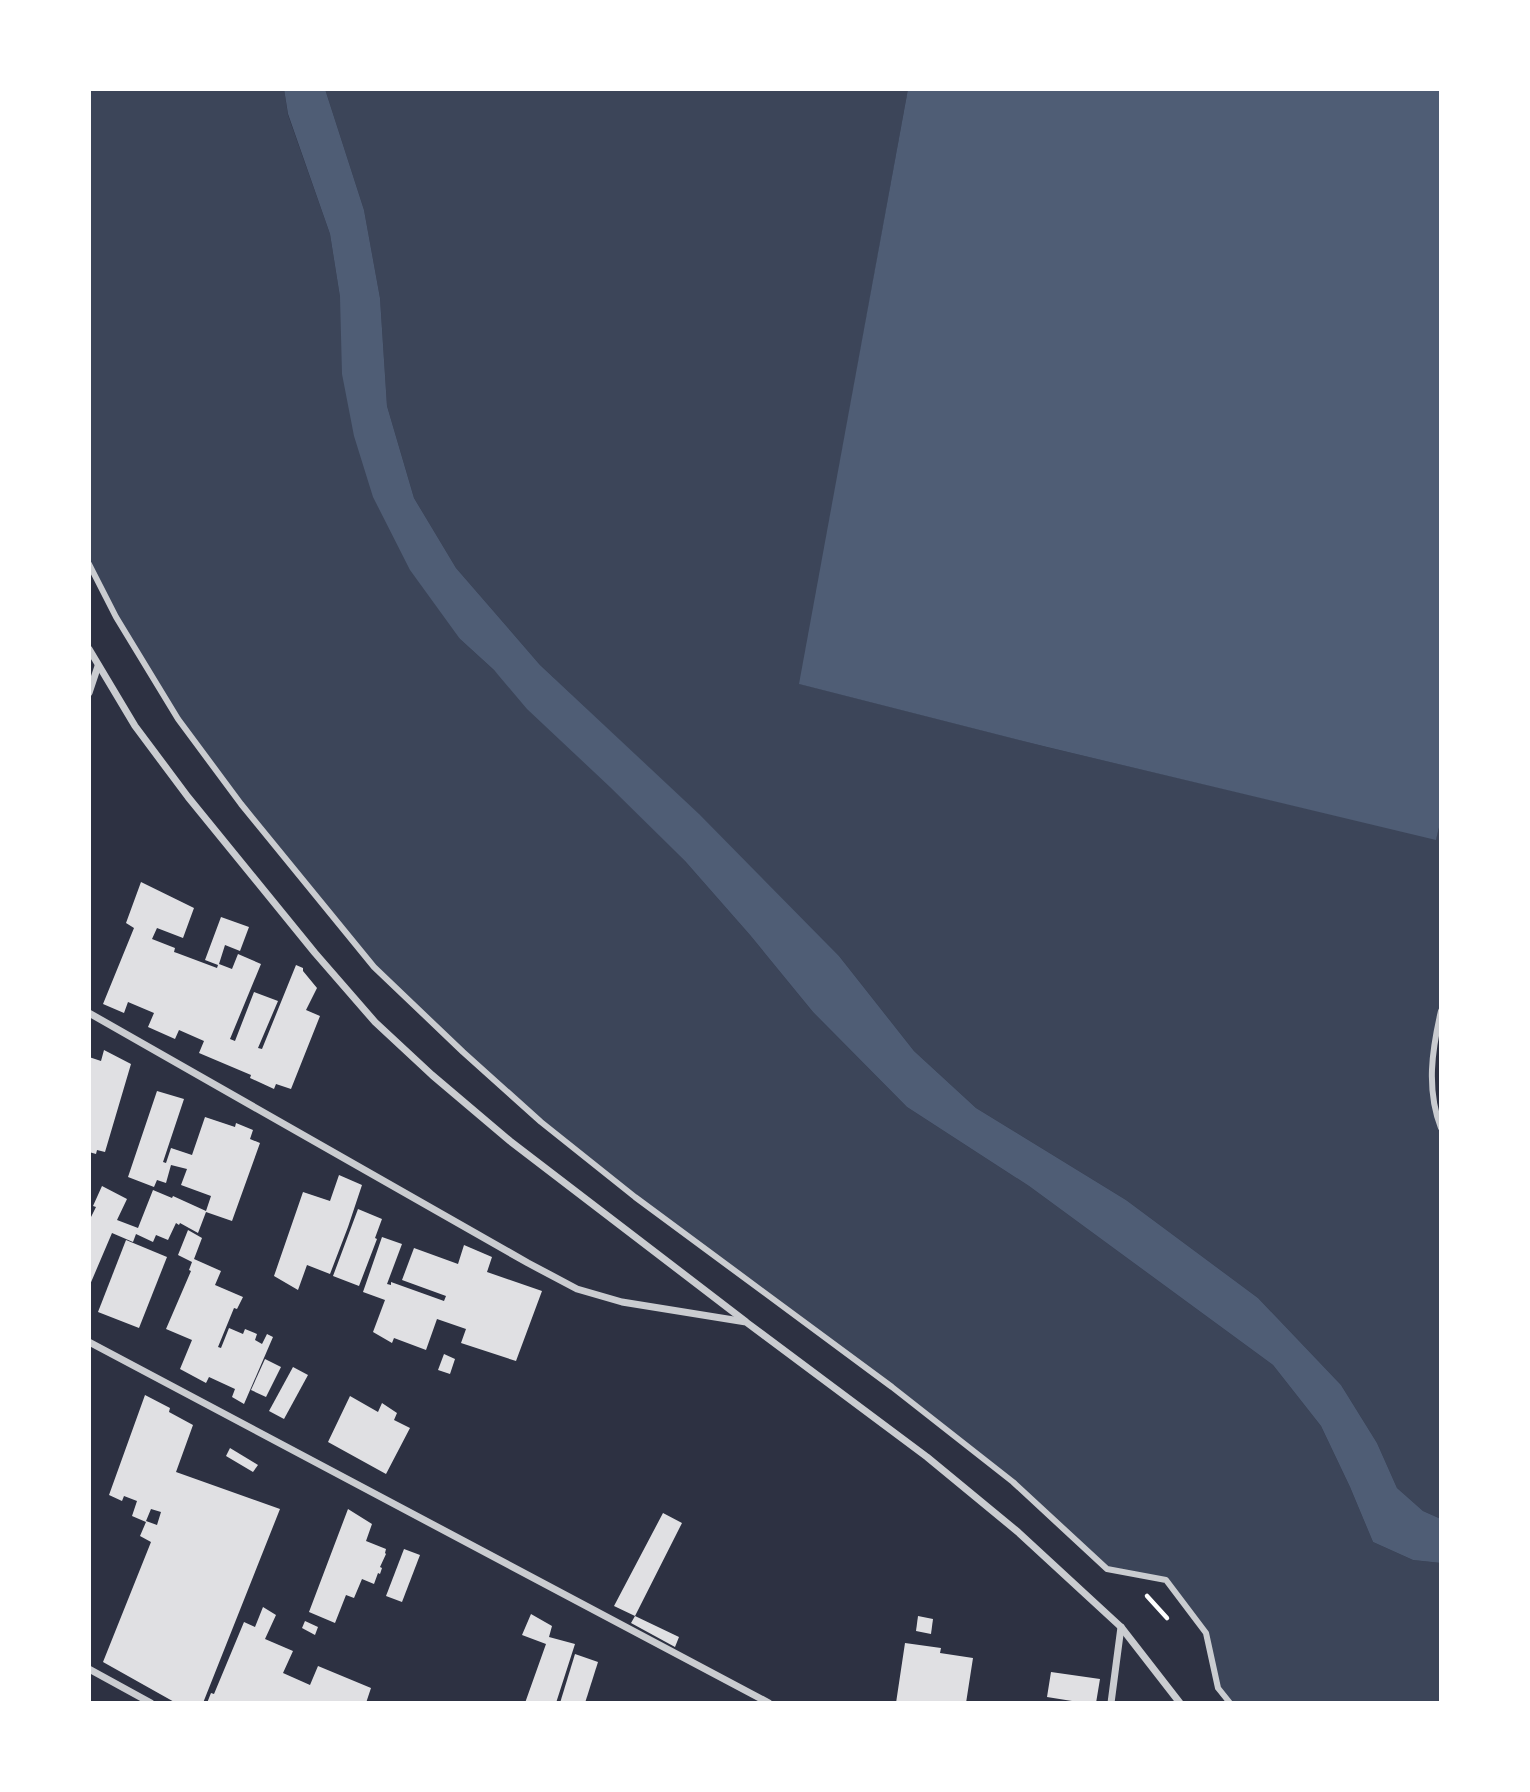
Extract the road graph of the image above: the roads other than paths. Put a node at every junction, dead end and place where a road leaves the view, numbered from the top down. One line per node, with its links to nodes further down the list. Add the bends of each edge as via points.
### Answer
1 (89, 564): 16 (street, via 178,719 374,967 541,1122 1013,1482 1107,1569 1166,1580 1206,1633 1218,1688)
2 (89, 649): 3 (street)
3 (98, 666): 4 (street); 8 (street, via 188,797 375,1022 510,1141)
4 (89, 693)
5 (1441, 1011): 7 (street, via 1430,1078)
6 (89, 1013): 8 (street, via 577,1289 622,1302)
7 (1441, 1128)
8 (746, 1322): 10 (street, via 937,1466 1018,1532)
9 (89, 1342): 13 (street)
10 (1121, 1627): 14 (street); 15 (street)
11 (89, 1669): 12 (street)
12 (151, 1703)
13 (769, 1703)
14 (1111, 1703)
15 (1180, 1703)
16 (1230, 1703)

